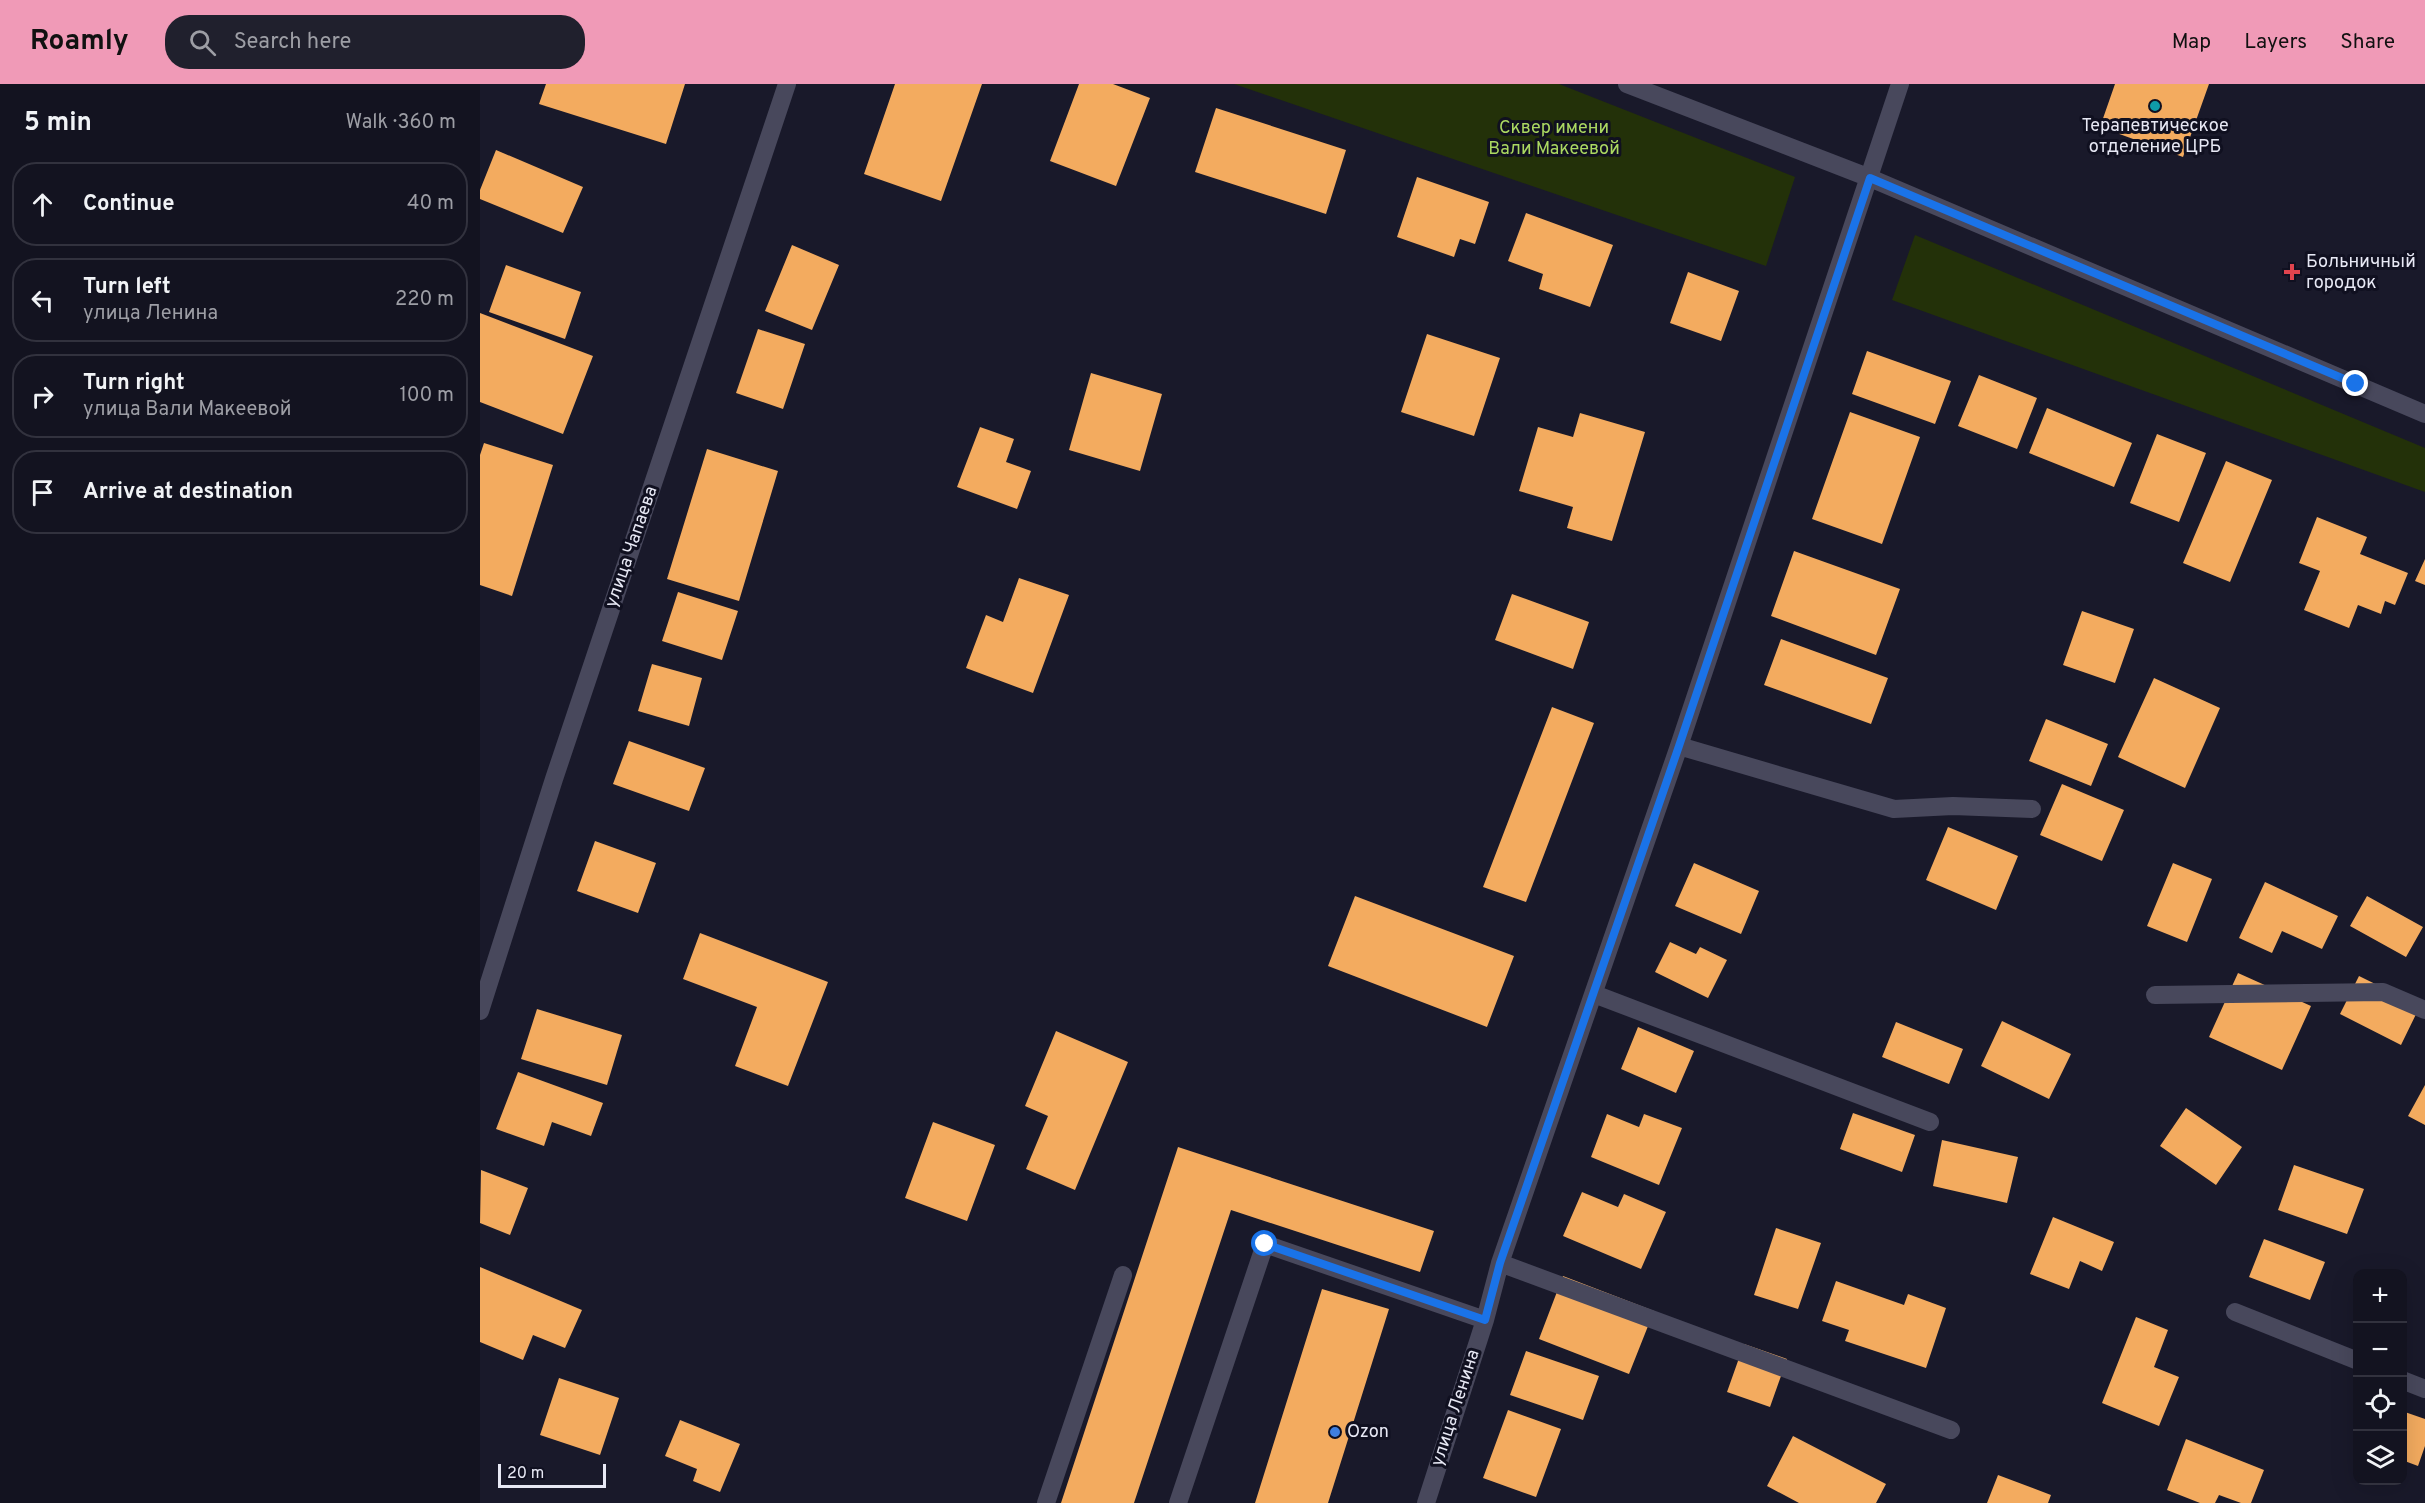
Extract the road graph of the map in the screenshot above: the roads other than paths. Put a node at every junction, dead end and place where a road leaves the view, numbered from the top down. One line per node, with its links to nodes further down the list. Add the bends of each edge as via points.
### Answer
1 (787, 84): 11 (street, улица Чапаева)
2 (1628, 84): 4 (street)
3 (1900, 84): 4 (street, улица Ленина)
4 (1870, 178): 5 (street); 6 (street, улица Ленина)
5 (2425, 414)
6 (1679, 746): 7 (street, via 1894,809); 8 (street, улица Ленина)
7 (2032, 809)
8 (1594, 994): 12 (street); 13 (street, улица Ленина)
9 (2155, 995): 10 (street, via 2383,992)
10 (2425, 1010)
11 (480, 1011)
12 (1930, 1122)
13 (1500, 1263): 16 (street, улица Ленина); 20 (street)
14 (1123, 1275): 21 (street)
15 (2235, 1312): 17 (street)
16 (1485, 1320): 22 (street, via 1265,1244); 23 (street, улица Ленина)
17 (2353, 1360)
18 (2407, 1382): 19 (street)
19 (2425, 1389)
20 (1951, 1430)
21 (1046, 1503)
22 (1178, 1503)
23 (1426, 1503)

